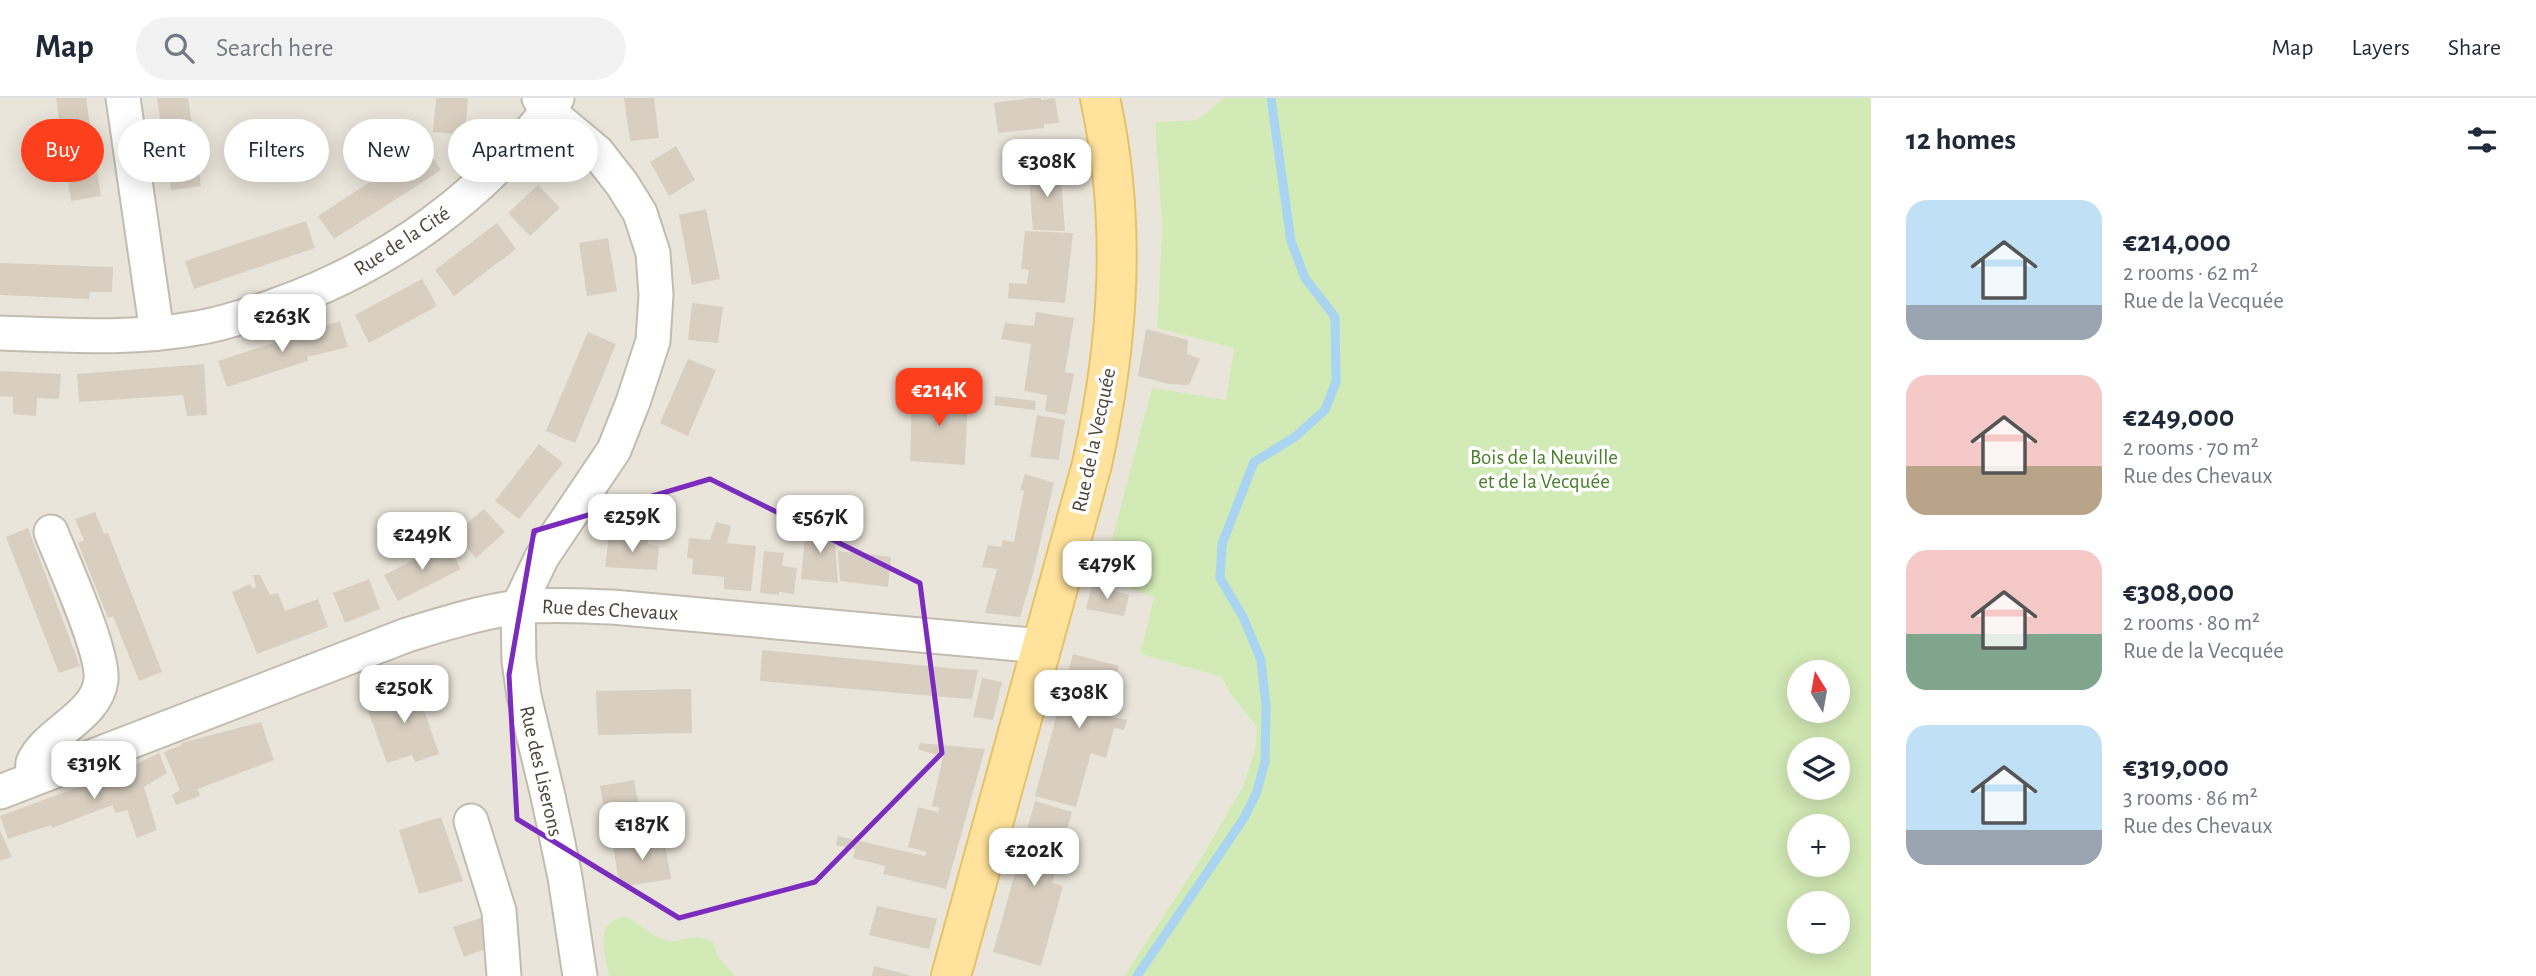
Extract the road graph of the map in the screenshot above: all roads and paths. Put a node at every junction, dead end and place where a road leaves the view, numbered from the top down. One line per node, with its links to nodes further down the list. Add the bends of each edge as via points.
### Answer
1 (123, 98): 5 (street)
2 (1101, 98): 8 (main road, Rue de la Vecquée, via 1116,206 1115,330 1106,401)
3 (548, 102): 5 (street, Rue de la Cité, via 490,176 461,203 387,255 266,309 196,328); 7 (street, via 597,152 639,213 653,253 653,341 614,450 542,557)
4 (0, 333): 5 (street, Rue de la Cité)
5 (157, 333)
6 (51, 532): 9 (street, via 98,653 101,683 91,703 32,764)
7 (518, 607): 8 (street, Rue des Chevaux, via 612,607); 9 (street, Rue des Chevaux, via 407,635); 13 (street, Rue des Liserons, via 524,696 562,864)
8 (1042, 646): 14 (main road, Rue de la Vecquée)
9 (33, 779): 10 (street, Rue des Chevaux)
10 (0, 792)
11 (471, 821): 12 (street, via 499,911)
12 (504, 976)
13 (580, 976)
14 (951, 976)

